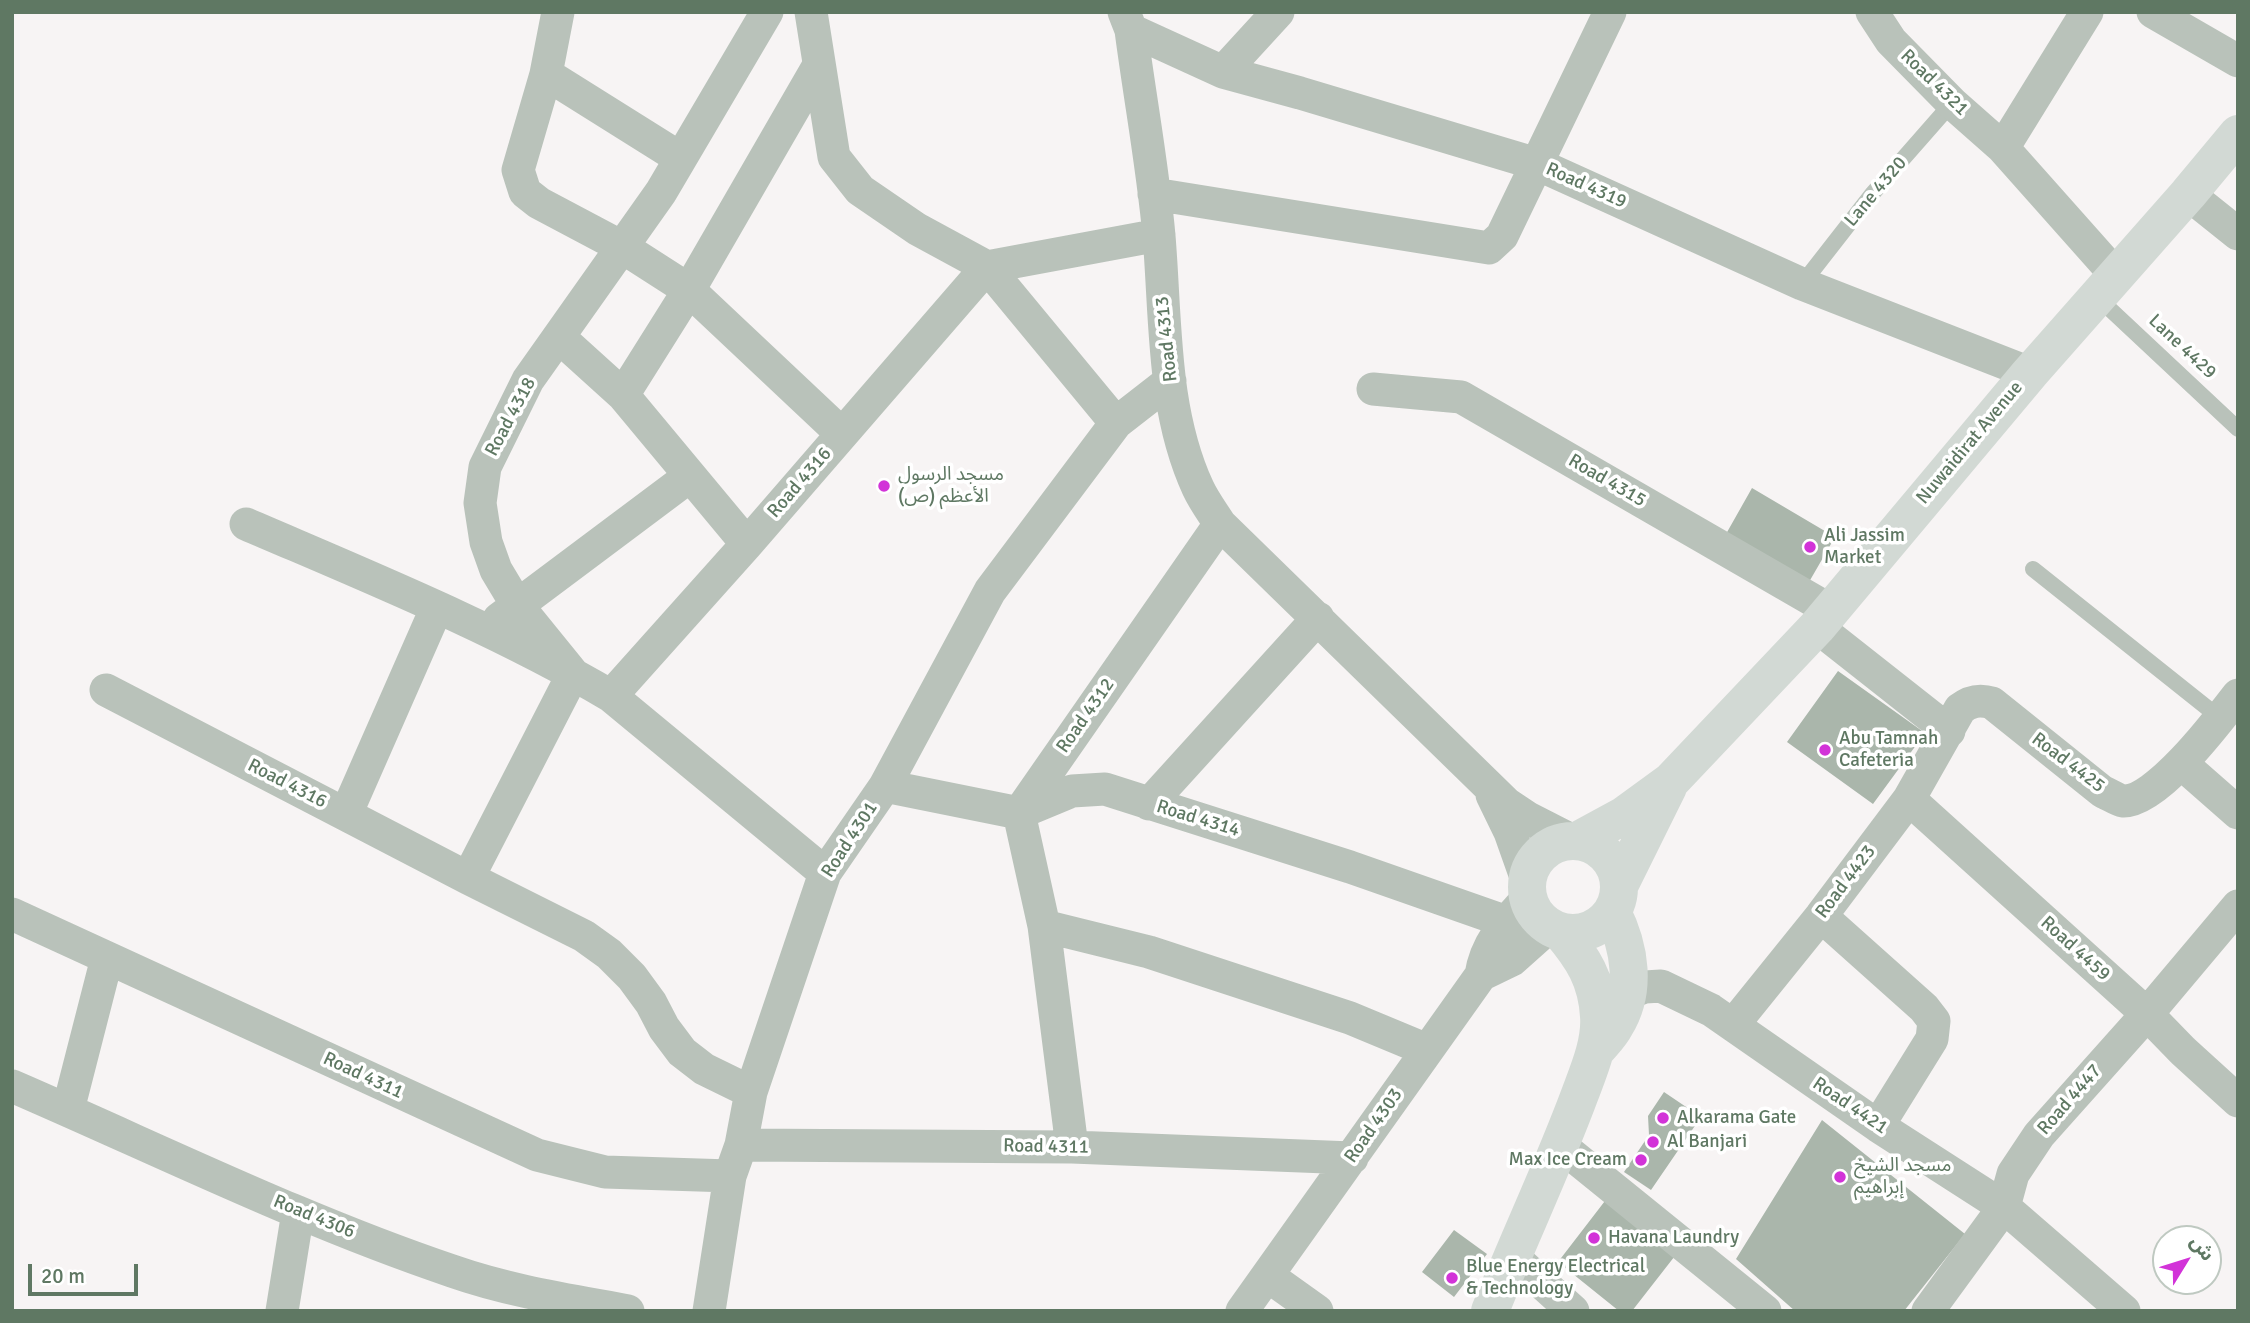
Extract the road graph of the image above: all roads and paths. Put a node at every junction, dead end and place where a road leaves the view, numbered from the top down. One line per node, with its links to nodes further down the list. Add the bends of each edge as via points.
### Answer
1 (558, 12): 13 (street)
2 (767, 12): 17 (street, Road 4318)
3 (811, 12): 11 (street)
4 (1278, 12): 12 (street)
5 (1610, 12): 18 (street)
6 (1872, 12): 14 (street, Road 4321, via 1891,41)
7 (2087, 12): 16 (street)
8 (2153, 12): 10 (street)
9 (1127, 21): 12 (street, Road 4319); 19 (street, Road 4313)
10 (2238, 61)
11 (819, 65): 24 (street, via 834,157 860,190 917,229); 27 (street)
12 (1223, 72): 18 (street, Road 4319)
13 (545, 74): 17 (street); 23 (street, via 518,170 525,192)
14 (1952, 103): 16 (street, Road 4321); 25 (lane, Lane 4320)
15 (2238, 134): 20 (street, Nuwaidirat Avenue)
16 (2003, 148): 26 (street, Road 4321)
17 (680, 158): 23 (street, Road 4318)
18 (1537, 164): 19 (street, via 1502,236 1489,248); 25 (street, Road 4319)
19 (1154, 194): 22 (street, Road 4313)
20 (2188, 194): 21 (street); 26 (street, Nuwaidirat Avenue)
21 (2238, 234)
22 (1159, 235): 24 (street); 30 (street, Road 4313)
23 (622, 247): 27 (street); 28 (street, Road 4318)
24 (988, 267): 33 (street); 35 (street, Road 4316)
25 (1802, 284): 29 (street, Road 4319)
26 (2106, 285): 29 (street, Nuwaidirat Avenue); 34 (lane, Lane 4429)
27 (690, 290): 32 (street); 35 (street)
28 (560, 338): 32 (street); 41 (street, Road 4318, via 528,380 485,467 480,503 486,542)
29 (2029, 373): 44 (street, Nuwaidirat Avenue)
30 (1170, 380): 33 (street, Road 4301); 38 (street, Road 4313, via 1183,447 1199,489)
31 (1373, 389): 44 (street, Road 4315, via 1461,397)
32 (623, 395): 36 (street)
33 (1116, 423): 53 (street, Road 4301, via 990,591)
34 (2238, 429)
35 (842, 434): 39 (street, Road 4316)
36 (690, 476): 39 (street); 41 (street)
37 (246, 524): 42 (street, Road 4318)
38 (1220, 524): 43 (street, Road 4313); 57 (street, Road 4312)
39 (747, 544): 48 (street, Road 4316)
40 (2033, 569): 49 (lane, Road 4425)
41 (517, 606): 45 (street); 46 (street, Road 4318)
42 (437, 607): 45 (street, Road 4318); 59 (street)
43 (1318, 618): 54 (street, Road 4313); 56 (street)
44 (1824, 618): 50 (street, Road 4315); 52 (street, Nuwaidirat Avenue)
45 (483, 630): 46 (street, Road 4318)
46 (573, 674): 48 (street, Road 4318); 62 (street)
47 (106, 690): 59 (street, Road 4316)
48 (611, 696): 61 (street, Road 4318)
49 (2229, 707): 51 (street, Road 4425)
50 (1949, 731): 51 (street, Road 4425, via 1966,704 1992,704 2103,792 2123,801 2144,796); 55 (street, Road 4423)
51 (2181, 764): 58 (street)
52 (1671, 781): 60 (street, Nuwaidirat Avenue, via 1623,816); 63 (street, Nuwaidirat Avenue)
53 (885, 786): 57 (street); 61 (street, Road 4301)
54 (1489, 786): 60 (street, Road 4313, via 1528,818); 65 (street, Road 4313, via 1510,832)
55 (1909, 799): 67 (street, Road 4423); 71 (street, Road 4459)
56 (1149, 804): 57 (street, Road 4314, via 1105,789 1072,791); 65 (street, Road 4314, via 1350,867)
57 (1019, 813): 68 (street)
58 (2238, 813)
59 (346, 814): 62 (street, Road 4316)
60 (1575, 841): 63 (street, via 1602,851 1616,873); 65 (street, via 1557,843 1532,864)
61 (825, 873): 76 (street, Road 4301)
62 (468, 878): 76 (street, Road 4316, via 584,936 609,954 632,976 682,1052 704,1069)
63 (1615, 899): 65 (street, via 1602,923 1575,933); 70 (street, via 1628,951)
64 (2238, 906): 71 (street, Road 4447)
65 (1534, 911): 73 (street, Road 4303, via 1512,960 1481,975); 74 (street, via 1581,956 1595,987 1600,1019)
66 (12, 914): 69 (street, Road 4311)
67 (1821, 916): 72 (street, Road 4423); 79 (street, via 1934,1021 1931,1039)
68 (1044, 926): 73 (street, via 1173,960 1350,1018); 82 (street)
69 (107, 958): 78 (street); 84 (street, Road 4311, via 537,1155 606,1172)
70 (1628, 993): 72 (street, Road 4421, via 1661,986 1703,1005); 74 (street, via 1616,1025)
71 (2147, 1014): 77 (street, Road 4459); 85 (street, Road 4447, via 2039,1135 2012,1174)
72 (1733, 1026): 79 (street, Road 4421)
73 (1427, 1050): 83 (street, Road 4303)
74 (1595, 1052): 81 (street)
75 (12, 1086): 78 (street, Road 4306)
76 (751, 1091): 80 (street, Road 4301)
77 (2238, 1101)
78 (68, 1110): 86 (street, Road 4306)
79 (1878, 1126): 85 (street, Road 4421)
80 (741, 1145): 82 (street, Road 4311); 84 (street, Road 4301)
81 (1562, 1146): 87 (street); 98 (street)
82 (1072, 1147): 83 (street, Road 4311)
83 (1352, 1158): 88 (street, Road 4303)
84 (730, 1176): 93 (street, Road 4301)
85 (2004, 1207): 89 (street, Road 4447); 90 (street, Road 4421)
86 (298, 1212): 91 (street); 92 (street, Road 4306, via 453,1272 521,1291)
87 (1512, 1256): 96 (street); 97 (street)
88 (1268, 1276): 94 (street, Road 4303); 95 (street)
89 (1937, 1307)
90 (2119, 1309)
91 (282, 1311)
92 (628, 1311)
93 (709, 1311)
94 (1242, 1311)
95 (1317, 1311)
96 (1490, 1311)
97 (1573, 1311)
98 (1765, 1311)

